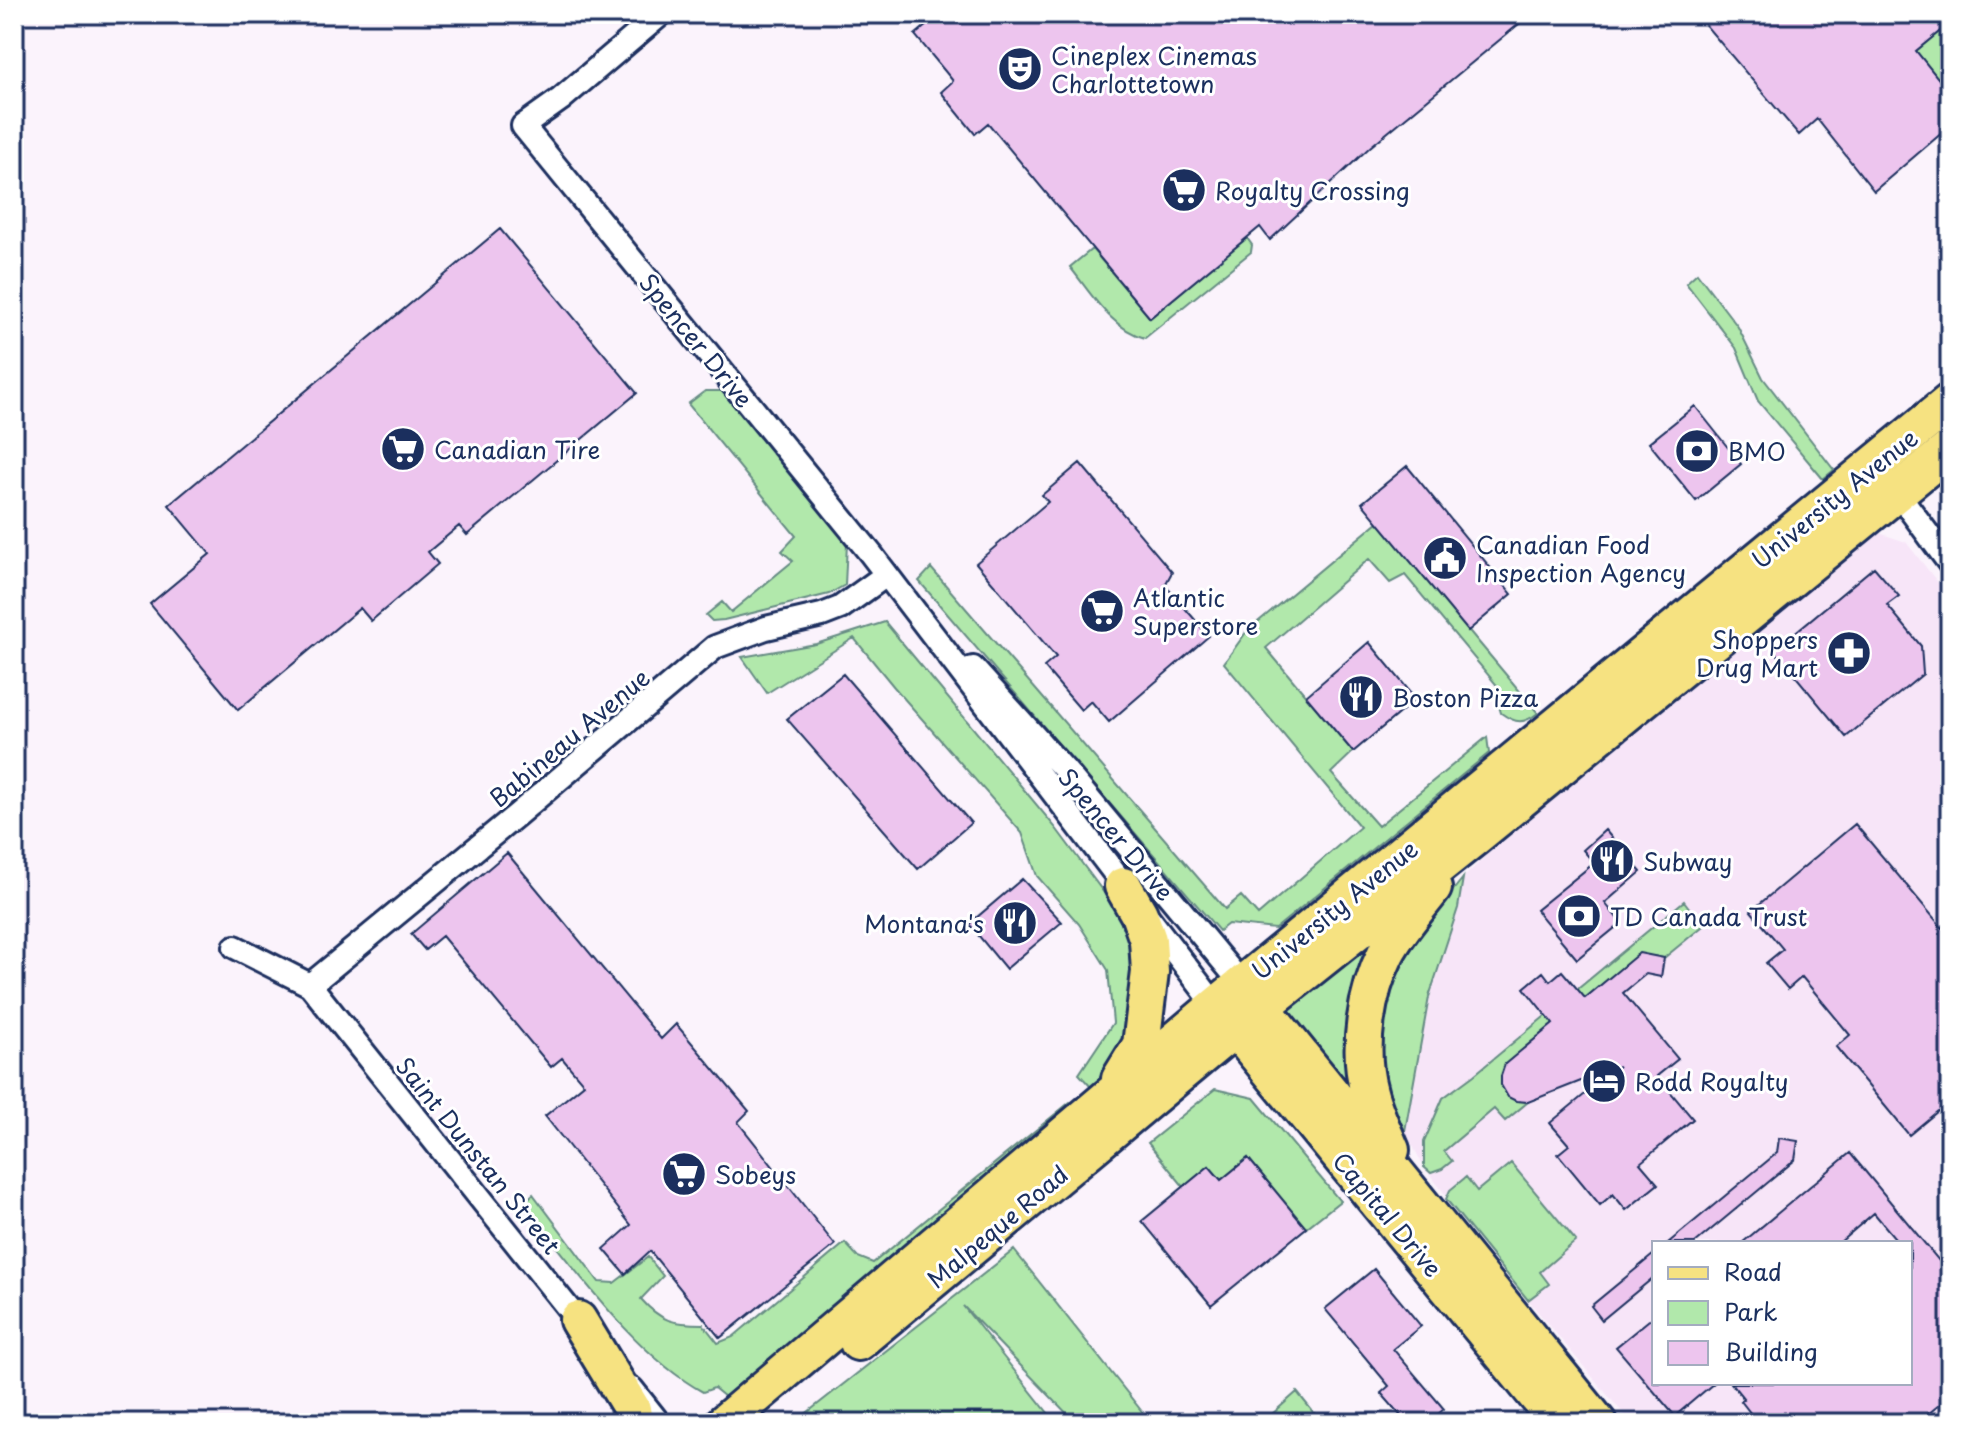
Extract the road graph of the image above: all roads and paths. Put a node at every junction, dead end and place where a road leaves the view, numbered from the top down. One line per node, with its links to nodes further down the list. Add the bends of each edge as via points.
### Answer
1 (661, 14): 7 (street, Spencer Drive, via 523,126)
2 (1950, 402): 4 (main road, University Avenue)
3 (1950, 449): 5 (main road, University Avenue)
4 (1875, 462): 5 (street); 13 (main road, University Avenue, via 1617,677)
5 (1896, 491): 6 (street); 9 (main road, University Avenue)
6 (1950, 564)
7 (886, 575): 8 (street, Spencer Drive); 12 (street, Babineau Avenue, via 840,608 715,647)
8 (902, 596): 10 (street, Spencer Drive); 13 (street, Spencer Drive, via 1064,769)
9 (1475, 837): 13 (main road, University Avenue); 15 (main road, via 1408,919 1386,953 1372,990 1365,1073)
10 (1123, 886): 13 (street, Spencer Drive); 14 (main road, via 1148,940 1150,972 1141,1045 1112,1088)
11 (235, 947): 12 (street, Saint Dunstan Street)
12 (310, 985): 16 (street, Saint Dunstan Street)
13 (1238, 1006): 14 (main road, University Avenue); 15 (main road, Capital Drive); 20 (main road, Malpeque Road); 21 (main road, Capital Drive)
14 (1061, 1138): 19 (main road, University Avenue)
15 (1403, 1181): 22 (main road, Capital Drive)
16 (578, 1320): 17 (main road, via 632,1409); 18 (street, Saint Dunstan Street)
17 (634, 1423)
18 (659, 1423)
19 (724, 1423)
20 (761, 1423)
21 (1559, 1423)
22 (1598, 1423)

